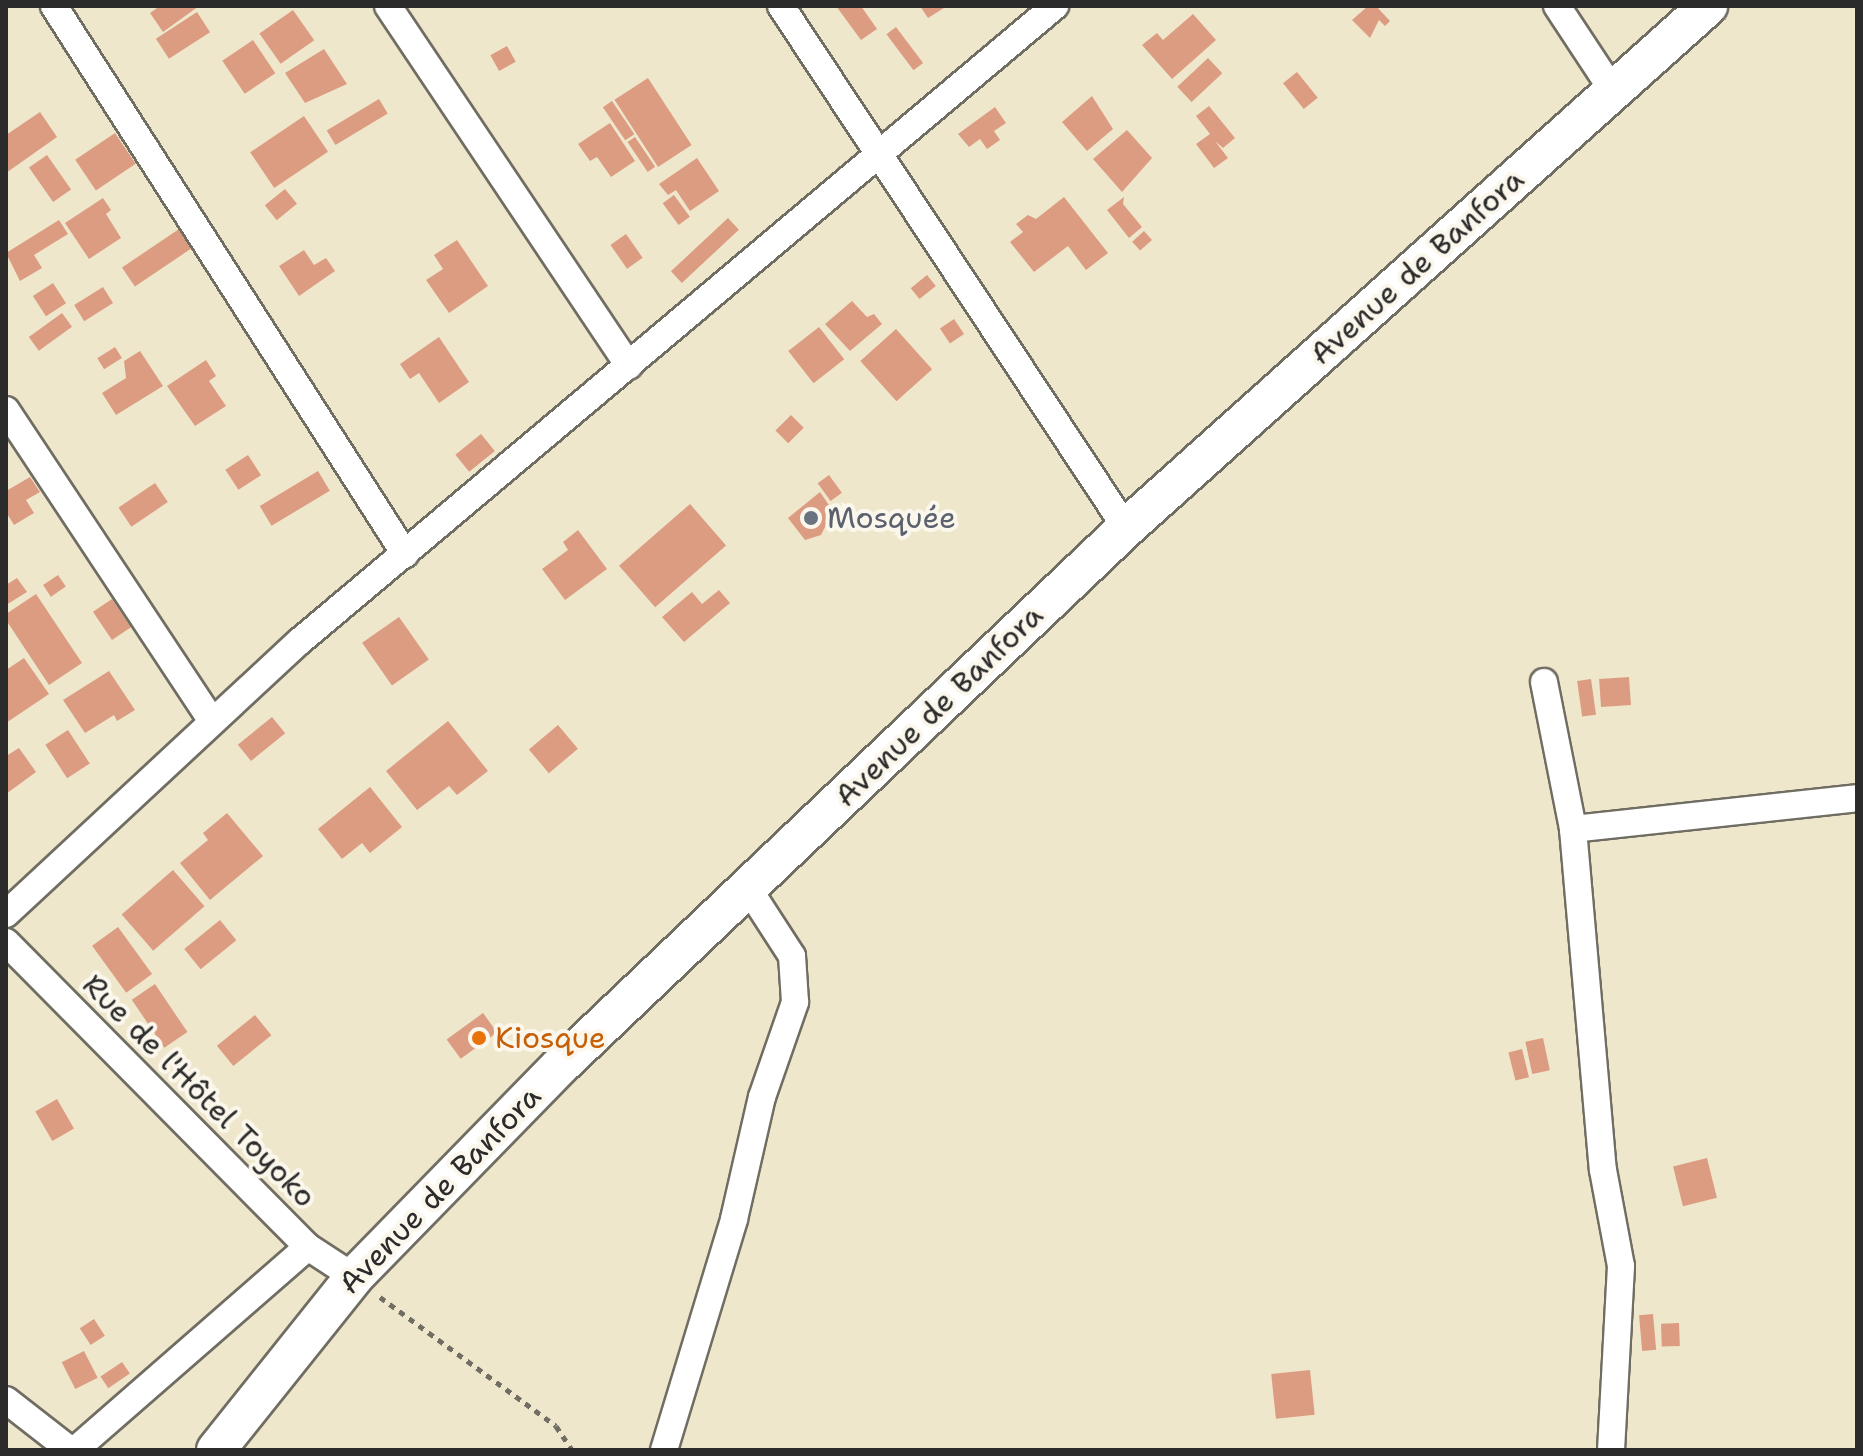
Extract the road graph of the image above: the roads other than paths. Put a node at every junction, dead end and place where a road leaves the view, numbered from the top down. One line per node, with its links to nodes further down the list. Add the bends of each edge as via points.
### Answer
1 (54, 6): 12 (street)
2 (388, 6): 9 (street)
3 (781, 6): 8 (street)
4 (1055, 6): 8 (street)
5 (1557, 6): 7 (street)
6 (1708, 6): 7 (main road, Avenue de Banfora)
7 (1613, 91): 11 (main road, Avenue de Banfora)
8 (882, 156): 9 (street); 11 (street)
9 (629, 366): 12 (street)
10 (6, 410): 14 (street)
11 (1126, 528): 17 (main road, Avenue de Banfora)
12 (405, 554): 14 (street)
13 (1544, 682): 16 (street)
14 (212, 721): 18 (street)
15 (1857, 798): 16 (street)
16 (1573, 829): 26 (street, via 1603,1170 1621,1266)
17 (748, 888): 21 (main road, Avenue de Banfora, via 561,1065); 25 (street, via 792,956 795,1002 762,1097 734,1219)
18 (6, 914)
19 (6, 942): 20 (street, Rue de l'Hôtel Toyoko)
20 (308, 1247): 21 (street, Rue de l'Hôtel Toyoko); 23 (street)
21 (354, 1277): 24 (main road, Avenue de Banfora)
22 (6, 1400): 23 (street)
23 (73, 1450)
24 (216, 1450)
25 (664, 1450)
26 (1611, 1450)

